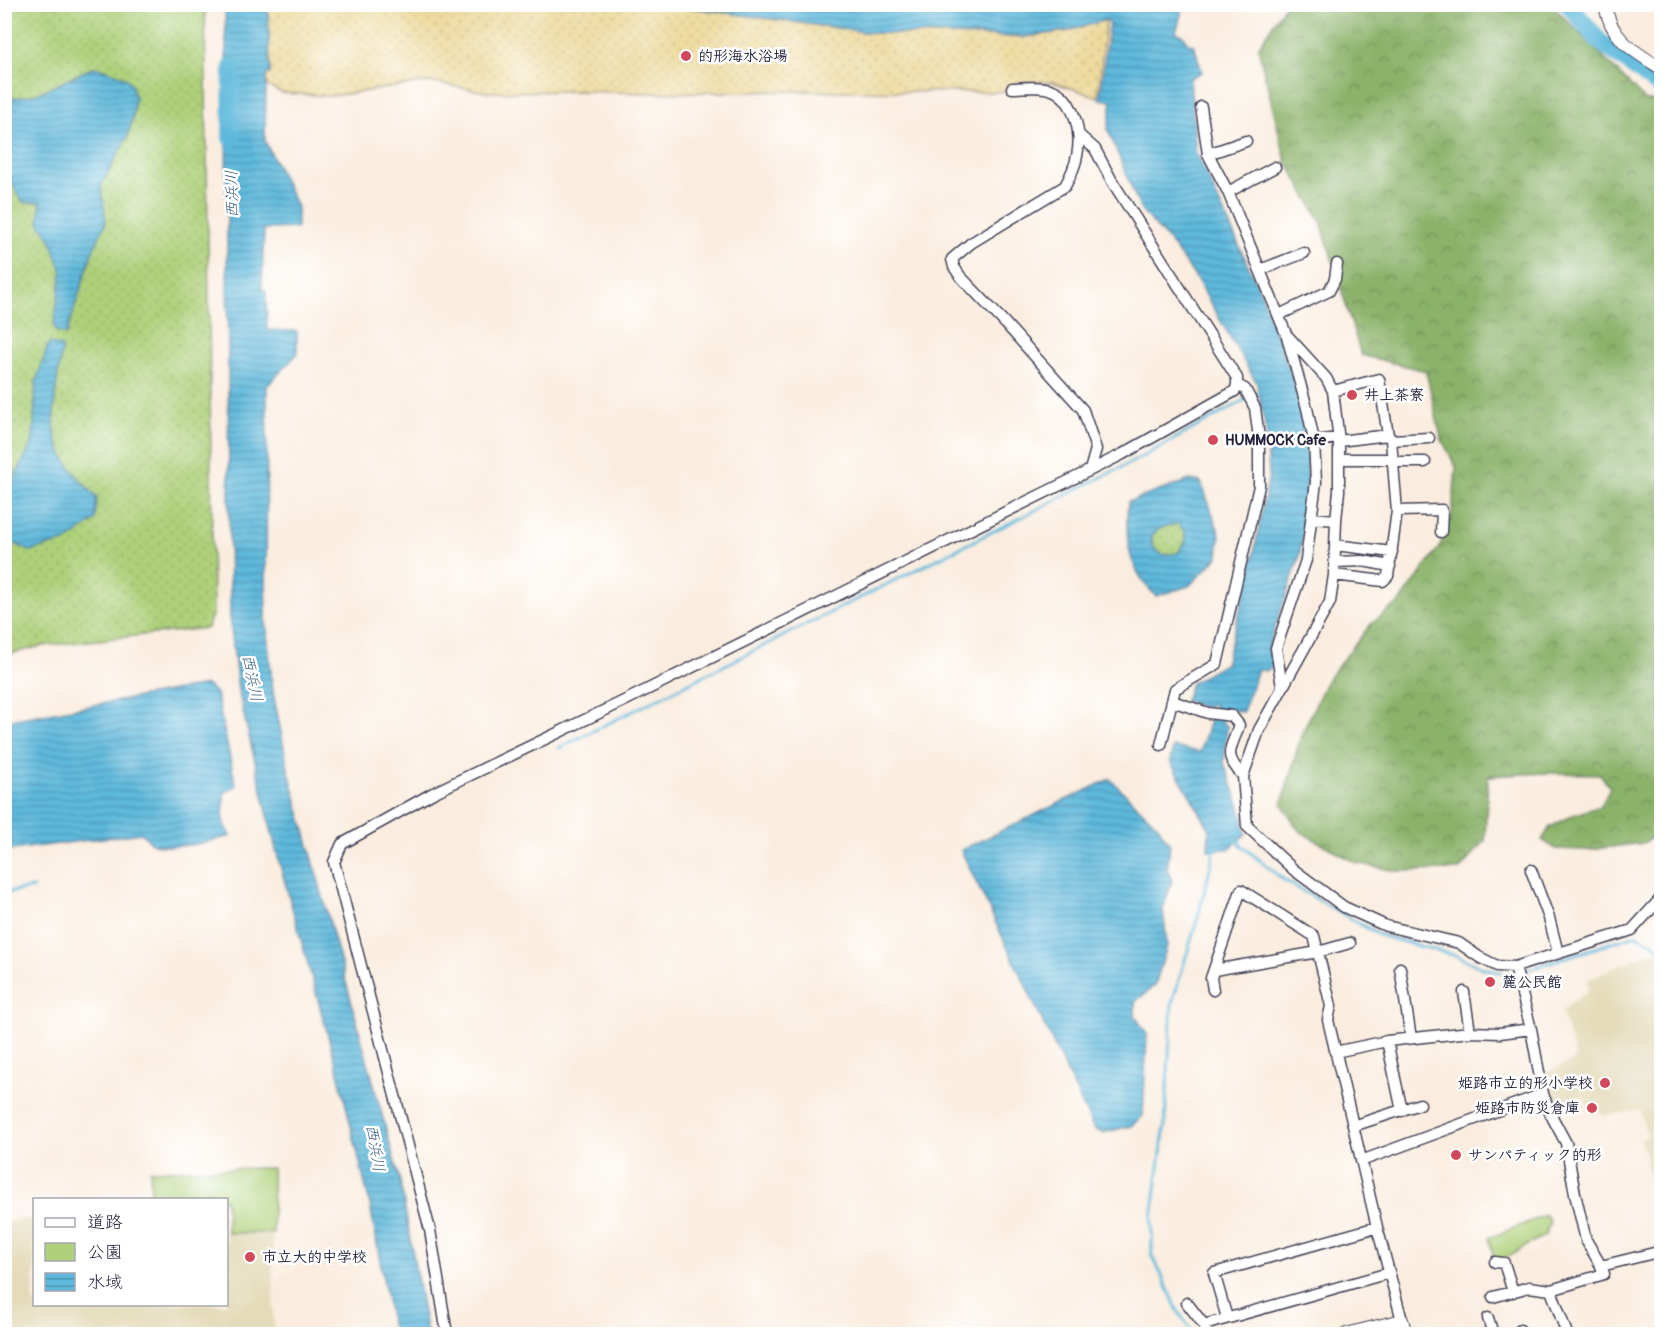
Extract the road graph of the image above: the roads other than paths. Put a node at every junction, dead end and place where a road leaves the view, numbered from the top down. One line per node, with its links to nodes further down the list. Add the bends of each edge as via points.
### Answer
1 (1605, 5): 2 (street, via 1613,30 1630,48)
2 (1662, 69)
3 (1012, 88): 5 (street, via 1046,88 1065,98 1073,111)
4 (1201, 107): 7 (street)
5 (1078, 134): 15 (street, via 1095,148 1112,182 1237,378); 24 (street, via 1077,156 1065,186 971,243 952,259 960,276 1083,410 1096,449)
6 (1246, 141): 7 (street)
7 (1208, 154): 9 (street)
8 (1275, 166): 9 (street)
9 (1227, 192): 12 (street)
10 (1304, 253): 12 (street)
11 (1337, 264): 13 (street, via 1329,291)
12 (1260, 270): 13 (street)
13 (1279, 315): 14 (street)
14 (1286, 334): 16 (street); 20 (street)
15 (1237, 385): 24 (street, via 1235,391 1175,426); 35 (street, via 1245,389 1255,408 1259,486 1217,664 1175,689)
16 (1333, 391): 17 (street, via 1379,379); 19 (street)
17 (1390, 438): 18 (street); 19 (street); 22 (street)
18 (1429, 438)
19 (1339, 440): 20 (street); 21 (street)
20 (1314, 441): 26 (street, via 1316,482)
21 (1339, 459): 22 (street); 27 (street)
22 (1393, 461): 23 (street); 25 (street)
23 (1425, 462)
24 (1090, 470): 71 (street, via 433,793 342,844 334,862 430,1230)
25 (1397, 511): 28 (street, via 1442,510); 30 (street)
26 (1312, 518): 27 (street); 34 (street, via 1306,560 1276,648)
27 (1336, 520): 29 (street)
28 (1441, 532)
29 (1335, 545): 30 (street); 31 (street)
30 (1392, 552): 32 (street)
31 (1335, 562): 32 (street, via 1363,561); 33 (street)
32 (1390, 566): 33 (street, via 1383,581)
33 (1334, 575): 34 (street, via 1330,602)
34 (1282, 687): 37 (street, via 1259,730)
35 (1172, 701): 36 (street); 37 (street, via 1232,716 1239,725 1229,753 1231,763)
36 (1161, 745)
37 (1243, 776): 43 (street, via 1247,826 1294,870 1344,907 1386,926 1460,943 1497,966)
38 (1531, 870): 42 (street)
39 (1662, 897): 42 (street, via 1632,930)
40 (1350, 944): 41 (street)
41 (1318, 952): 45 (street); 45 (street, via 1314,936 1241,890); 52 (street, via 1331,1006 1328,1020)
42 (1558, 953): 43 (street)
43 (1515, 967): 48 (street)
44 (1400, 968): 50 (street)
45 (1214, 970): 46 (street)
46 (1213, 990)
47 (1464, 992): 49 (street)
48 (1531, 1029): 49 (street); 53 (street)
49 (1470, 1032): 50 (street)
50 (1411, 1038): 51 (street)
51 (1387, 1041): 52 (street); 55 (street)
52 (1335, 1052): 56 (street)
53 (1543, 1094): 57 (street); 61 (street, via 1566,1143 1586,1240)
54 (1420, 1104): 55 (street)
55 (1402, 1111): 56 (street)
56 (1353, 1126): 57 (street)
57 (1361, 1161): 58 (street)
58 (1377, 1227): 62 (street); 67 (street, via 1214,1273)
59 (1662, 1251): 61 (street)
60 (1495, 1262): 64 (street, via 1504,1263)
61 (1601, 1266): 63 (street, via 1604,1274)
62 (1389, 1273): 67 (street); 69 (street)
63 (1551, 1290): 64 (street, via 1529,1287); 75 (street)
64 (1513, 1292): 65 (street)
65 (1493, 1297)
66 (1187, 1303): 70 (street)
67 (1227, 1318): 70 (street)
68 (1488, 1318): 74 (street)
69 (1402, 1320): 72 (street); 73 (street)
70 (1206, 1330)
71 (447, 1335)
72 (1346, 1335)
73 (1406, 1335)
74 (1493, 1335)
75 (1567, 1335)

